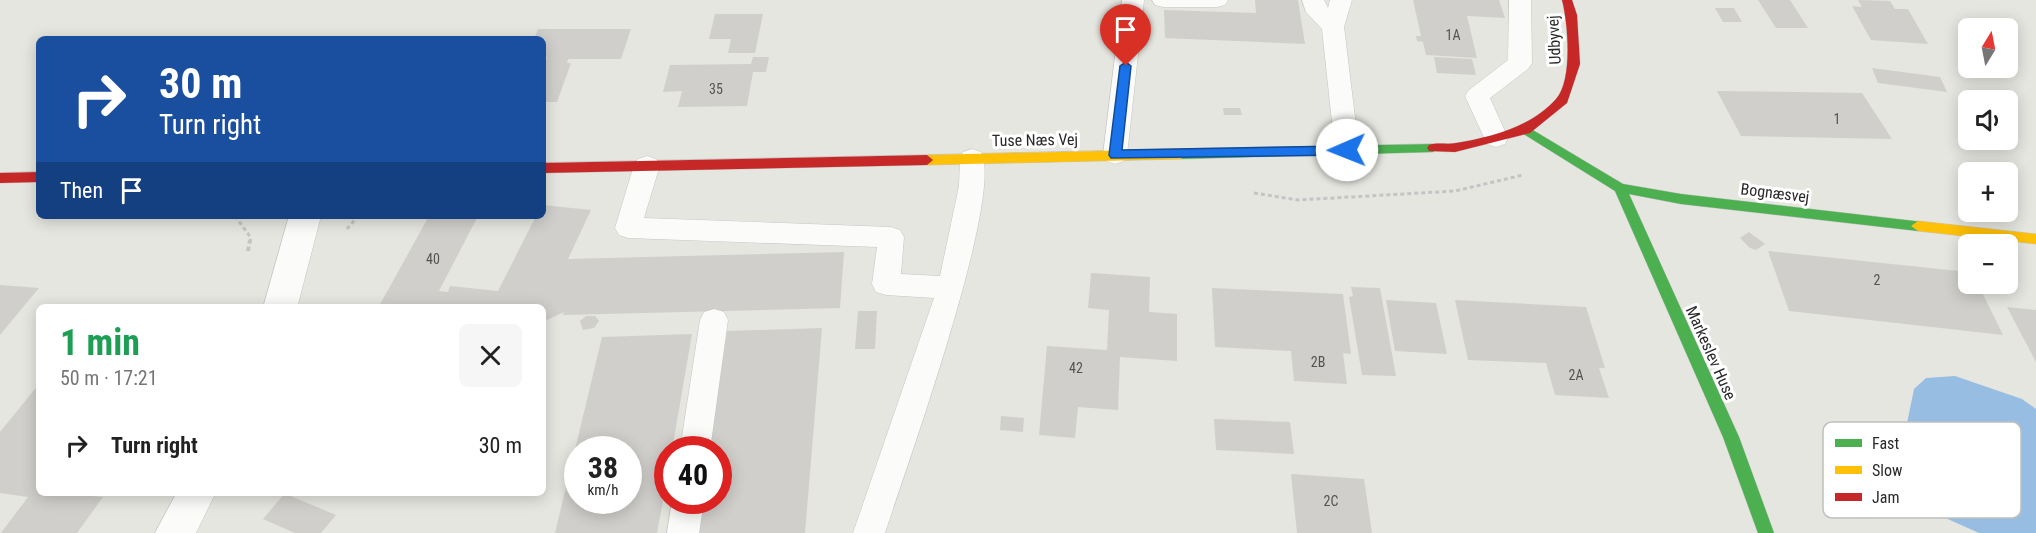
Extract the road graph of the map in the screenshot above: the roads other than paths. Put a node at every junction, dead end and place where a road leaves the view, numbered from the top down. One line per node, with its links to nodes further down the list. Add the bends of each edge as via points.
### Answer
1 (1133, 0): 12 (lane)
2 (1163, 0): 3 (lane)
3 (1217, 0)
4 (1313, 0): 8 (lane, via 1314,7)
5 (1341, 0): 8 (lane)
6 (1520, 0): 10 (lane, via 1520,63 1477,96)
7 (1567, 0): 9 (street, Udbyvej, via 1574,64 1566,91 1563,100)
8 (1333, 27): 11 (lane)
9 (1526, 130): 10 (street, Tuse Næs Vej); 18 (street, Bognæsvej)
10 (1496, 138): 11 (street, Tuse Næs Vej, via 1455,148)
11 (1347, 150): 12 (street, Tuse Næs Vej)
12 (1115, 155): 13 (street, Tuse Næs Vej)
13 (972, 158): 14 (street, Tuse Næs Vej); 21 (lane, via 972,186)
14 (647, 165): 15 (street, Tuse Næs Vej); 21 (lane, via 628,228 891,237 886,284)
15 (546, 168)
16 (36, 177): 17 (street)
17 (0, 178)
18 (1620, 188): 20 (street, Bognæsvej, via 1681,199); 30 (street, Markeslev Huse, via 1731,437)
19 (304, 219): 22 (street)
20 (2036, 239)
21 (951, 288): 29 (lane)
22 (281, 304)
23 (714, 320): 24 (lane)
24 (697, 436)
25 (195, 496): 27 (street)
26 (686, 514): 28 (lane)
27 (175, 533)
28 (683, 533)
29 (869, 533)
30 (1766, 533)

